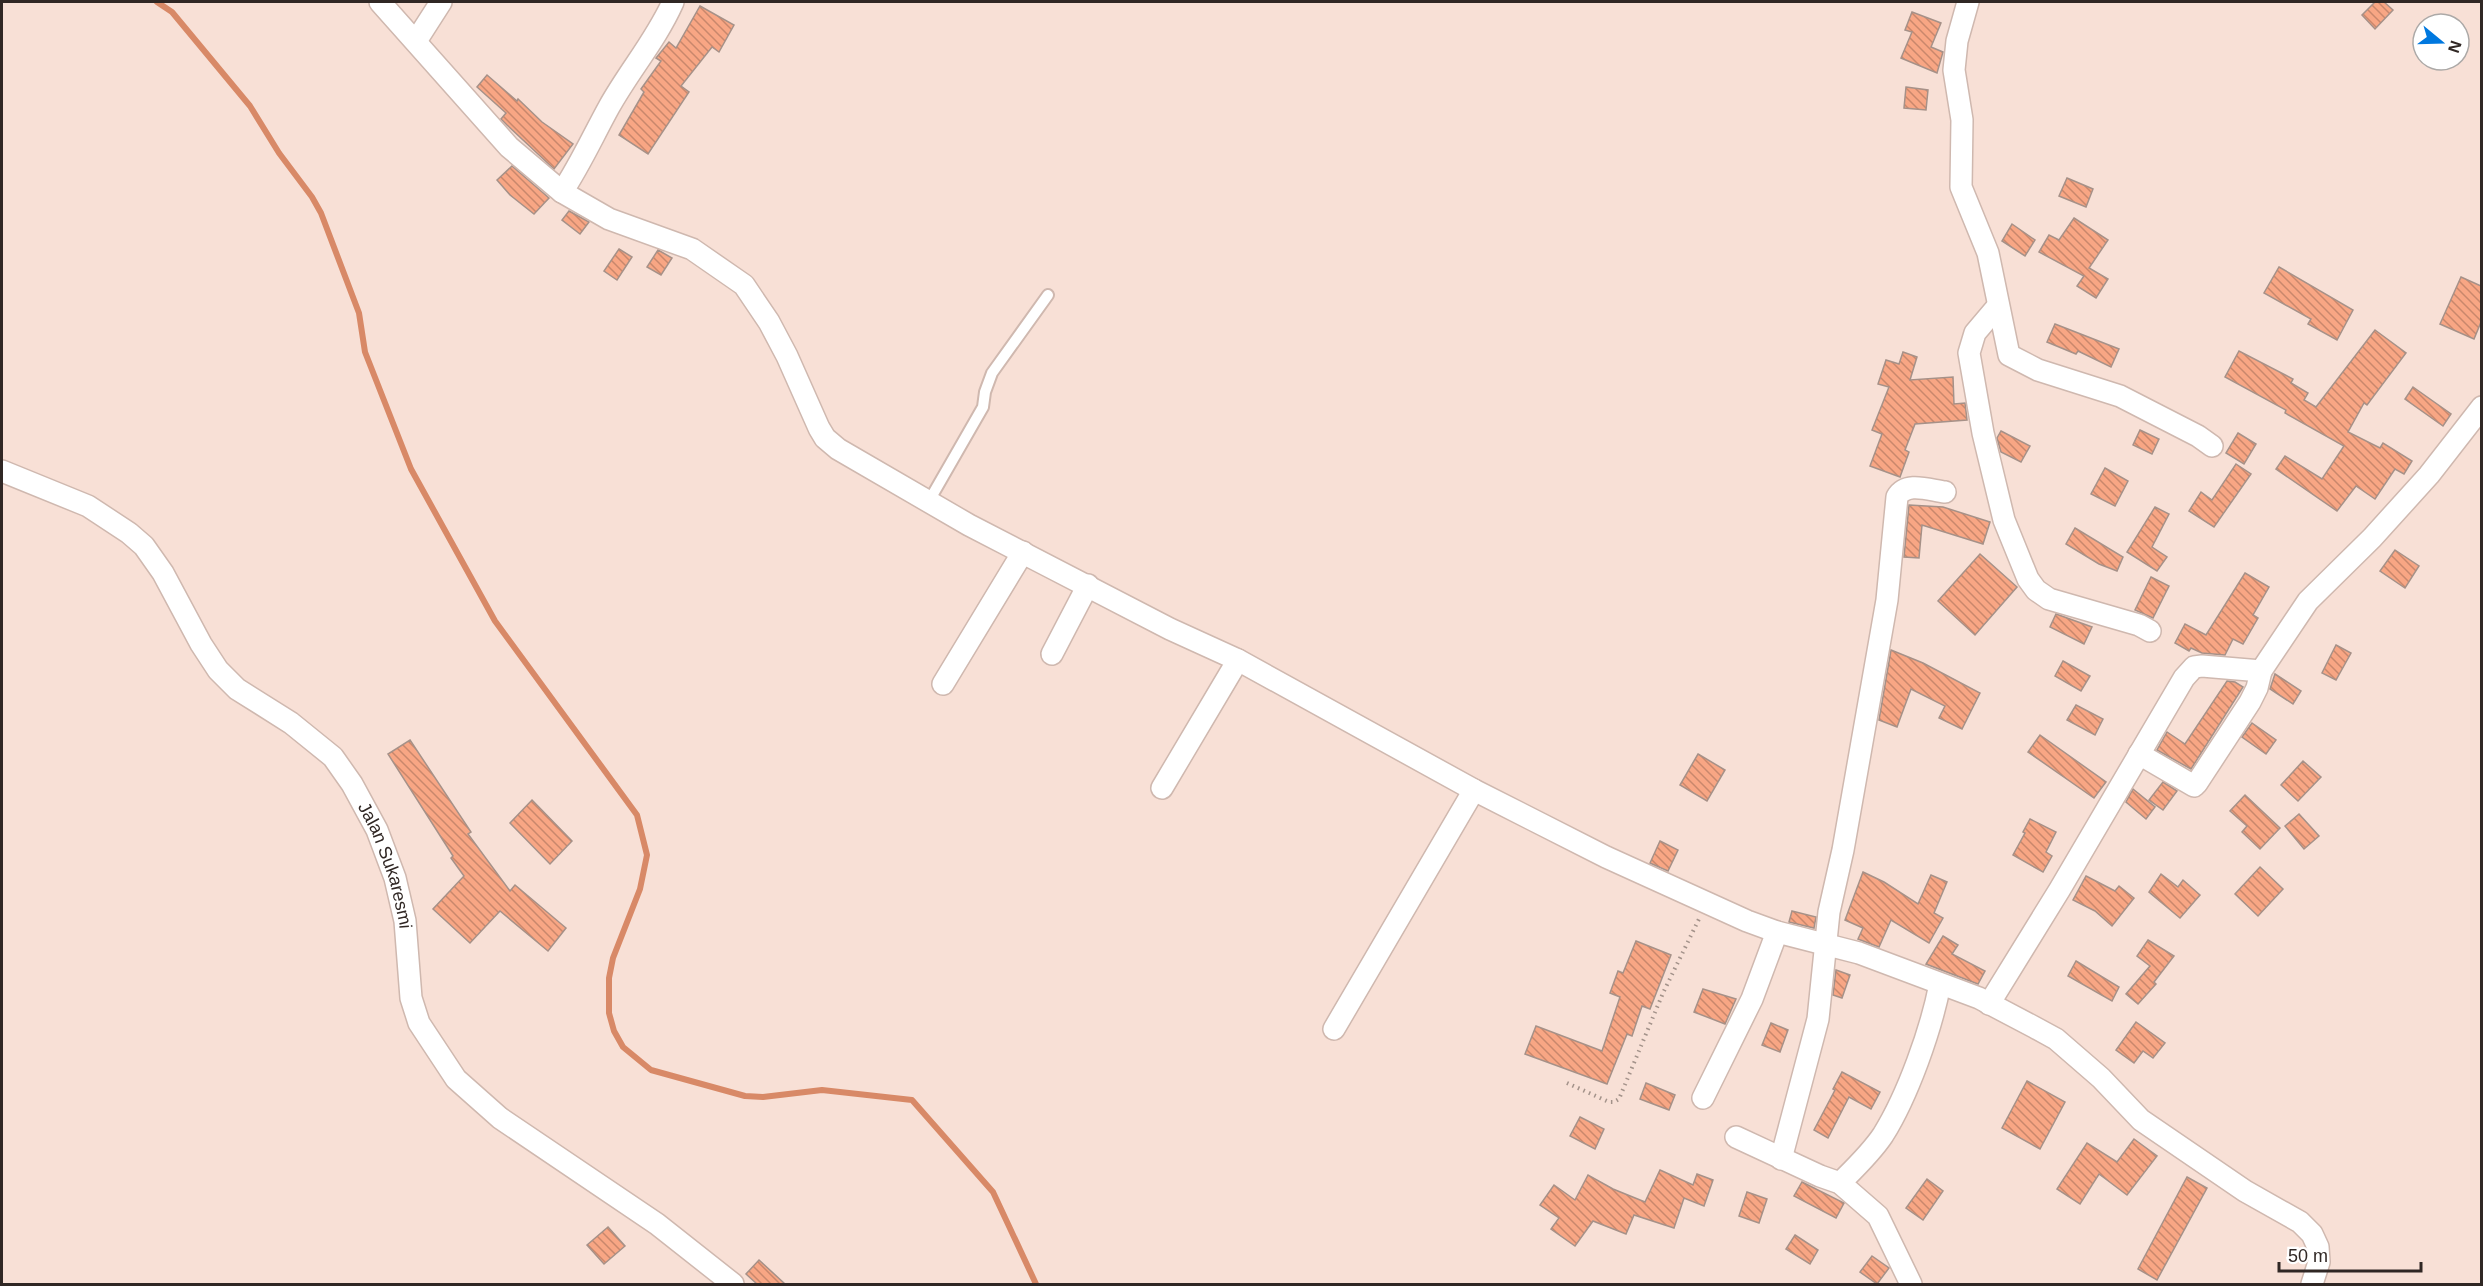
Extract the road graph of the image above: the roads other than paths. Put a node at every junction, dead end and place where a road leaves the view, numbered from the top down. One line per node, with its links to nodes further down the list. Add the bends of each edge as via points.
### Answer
1 (380, 2): 5 (street)
2 (441, 2): 5 (street)
3 (673, 2): 6 (street)
4 (1968, 2): 8 (street, via 1954,70 1962,120 1961,187 1988,253)
5 (416, 41): 6 (street, via 509,147)
6 (562, 192): 13 (street, via 609,219 692,249 744,285 769,322 825,438 857,462)
7 (1048, 295): 13 (lane, via 992,373 983,407)
8 (1997, 307): 10 (street, via 2008,355 2038,370 2121,396); 16 (street, via 1975,333 1969,353 2004,520 2028,579 2049,599)
9 (2481, 407): 19 (street, via 2401,507 2308,601)
10 (2212, 446)
11 (2, 471): 33 (street, Jalan Sukaresmi, via 88,506 129,533 144,546 163,573 218,670 237,689 291,723 333,757 377,830 395,878 405,921 411,998 419,1023 456,1079 500,1118 657,1224)
12 (1945, 492): 25 (street, via 1909,487 1897,497 1887,600 1829,912)
13 (929, 501): 14 (street)
14 (1023, 552): 15 (street); 20 (street)
15 (1088, 585): 17 (street); 18 (street)
16 (2150, 631)
17 (1052, 654)
18 (1238, 660): 22 (street); 23 (street)
19 (2261, 671): 21 (street, via 2194,667); 21 (street, via 2250,702 2194,786)
20 (943, 684)
21 (2139, 754): 27 (street)
22 (1162, 788)
23 (1474, 790): 24 (street, via 1606,856); 28 (street)
24 (1777, 932): 25 (street); 29 (street, via 1752,999)
25 (1827, 945): 26 (street); 31 (street, via 1818,1019)
26 (1940, 984): 27 (street); 32 (street, via 1932,1023 1883,1134)
27 (1989, 1004): 35 (street, via 2056,1039 2141,1120 2246,1191 2300,1222 2318,1246 2319,1262)
28 (1334, 1029)
29 (1703, 1098)
30 (1736, 1137): 31 (street)
31 (1781, 1159): 32 (street)
32 (1840, 1183): 34 (street, via 1878,1216)
33 (733, 1284)
34 (1911, 1284)
35 (2312, 1284)

